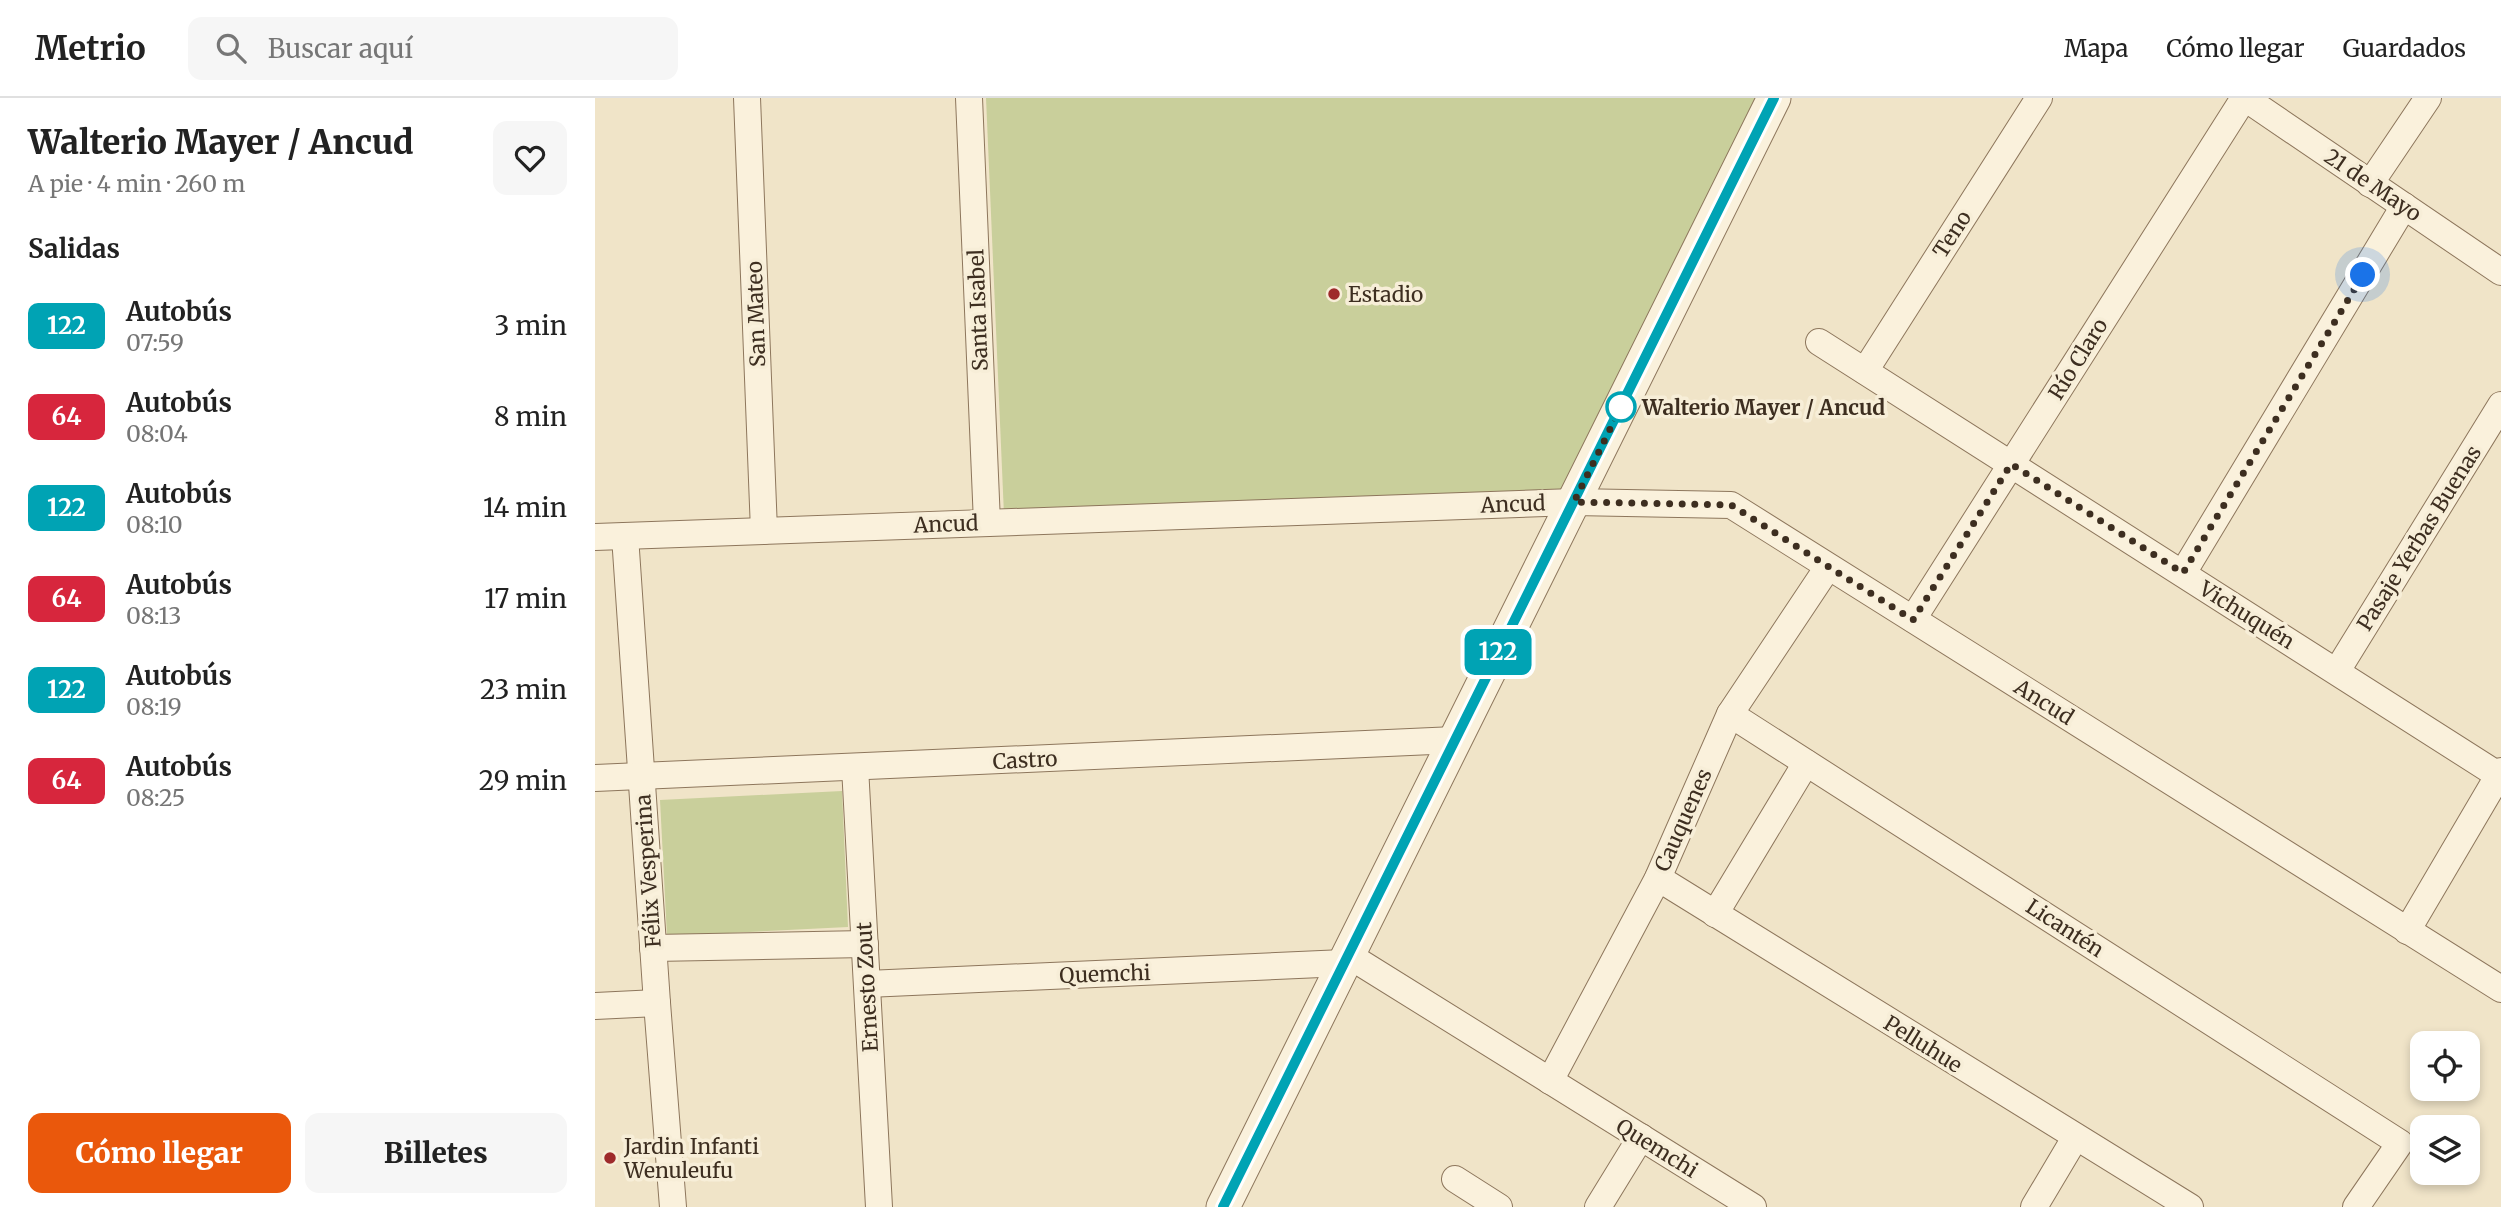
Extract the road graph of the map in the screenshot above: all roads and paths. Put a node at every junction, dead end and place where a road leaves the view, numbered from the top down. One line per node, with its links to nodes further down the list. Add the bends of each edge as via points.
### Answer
1 (747, 98): 16 (street, San Mateo)
2 (969, 98): 15 (street, Santa Isabel)
3 (1774, 98): 14 (street)
4 (2039, 98): 11 (street, Teno)
5 (2244, 98): 7 (street, 21 de Mayo); 13 (street, Río Claro)
6 (2428, 98): 7 (street)
7 (2370, 184): 8 (street, 21 de Mayo)
8 (2404, 206): 9 (street, 21 de Mayo); 20 (street)
9 (2501, 272)
10 (1819, 342): 11 (street, Vichuquén)
11 (1865, 371): 13 (street, Vichuquén)
12 (2501, 405): 22 (street, Pasaje Yerbas Buenas)
13 (2011, 464): 20 (street, Vichuquén); 21 (street, Río Claro)
14 (1574, 502): 15 (street, Ancud); 19 (street, Ancud, via 1731,505); 24 (street)
15 (987, 523): 16 (street, Ancud)
16 (764, 531): 17 (street, Ancud)
17 (625, 536): 18 (street, Ancud); 28 (street, Félix Vesperina)
18 (595, 537)
19 (1828, 567): 21 (street, Ancud); 23 (street, Cauquenes)
20 (2183, 573): 22 (street, Vichuquén)
21 (1913, 620): 32 (street, Ancud)
22 (2337, 671): 27 (street, Vichuquén)
23 (1730, 714): 25 (street, Licantén); 30 (street, Cauquenes)
24 (1455, 740): 26 (street, Castro); 35 (street)
25 (1806, 763): 31 (street); 52 (street, Licantén, via 2400,1143)
26 (855, 767): 28 (street, Castro); 33 (street, Ernesto Zout)
27 (2500, 773): 32 (street)
28 (642, 776): 29 (street, Castro); 34 (street, Félix Vesperina)
29 (595, 778)
30 (1658, 878): 31 (street, Pelluhue); 40 (street, Cauquenes)
31 (1715, 914): 42 (street, Pelluhue)
32 (2407, 931): 37 (street, Ancud)
33 (865, 944): 34 (street); 36 (street, Ernesto Zout)
34 (653, 948): 38 (street, Félix Vesperina)
35 (1346, 959): 36 (street, Quemchi); 40 (street, Quemchi); 46 (street)
36 (867, 984): 45 (street, Ernesto Zout)
37 (2501, 989)
38 (657, 1003): 39 (street); 44 (street, Félix Vesperina)
39 (595, 1006)
40 (1550, 1080): 41 (street, Quemchi)
41 (1641, 1137): 48 (street); 49 (street, Quemchi)
42 (2075, 1138): 50 (street); 51 (street, Pelluhue)
43 (1455, 1179): 47 (street)
44 (673, 1207)
45 (879, 1207)
46 (1223, 1207)
47 (1499, 1207)
48 (1598, 1207)
49 (1753, 1207)
50 (2034, 1207)
51 (2190, 1207)
52 (2357, 1207)

